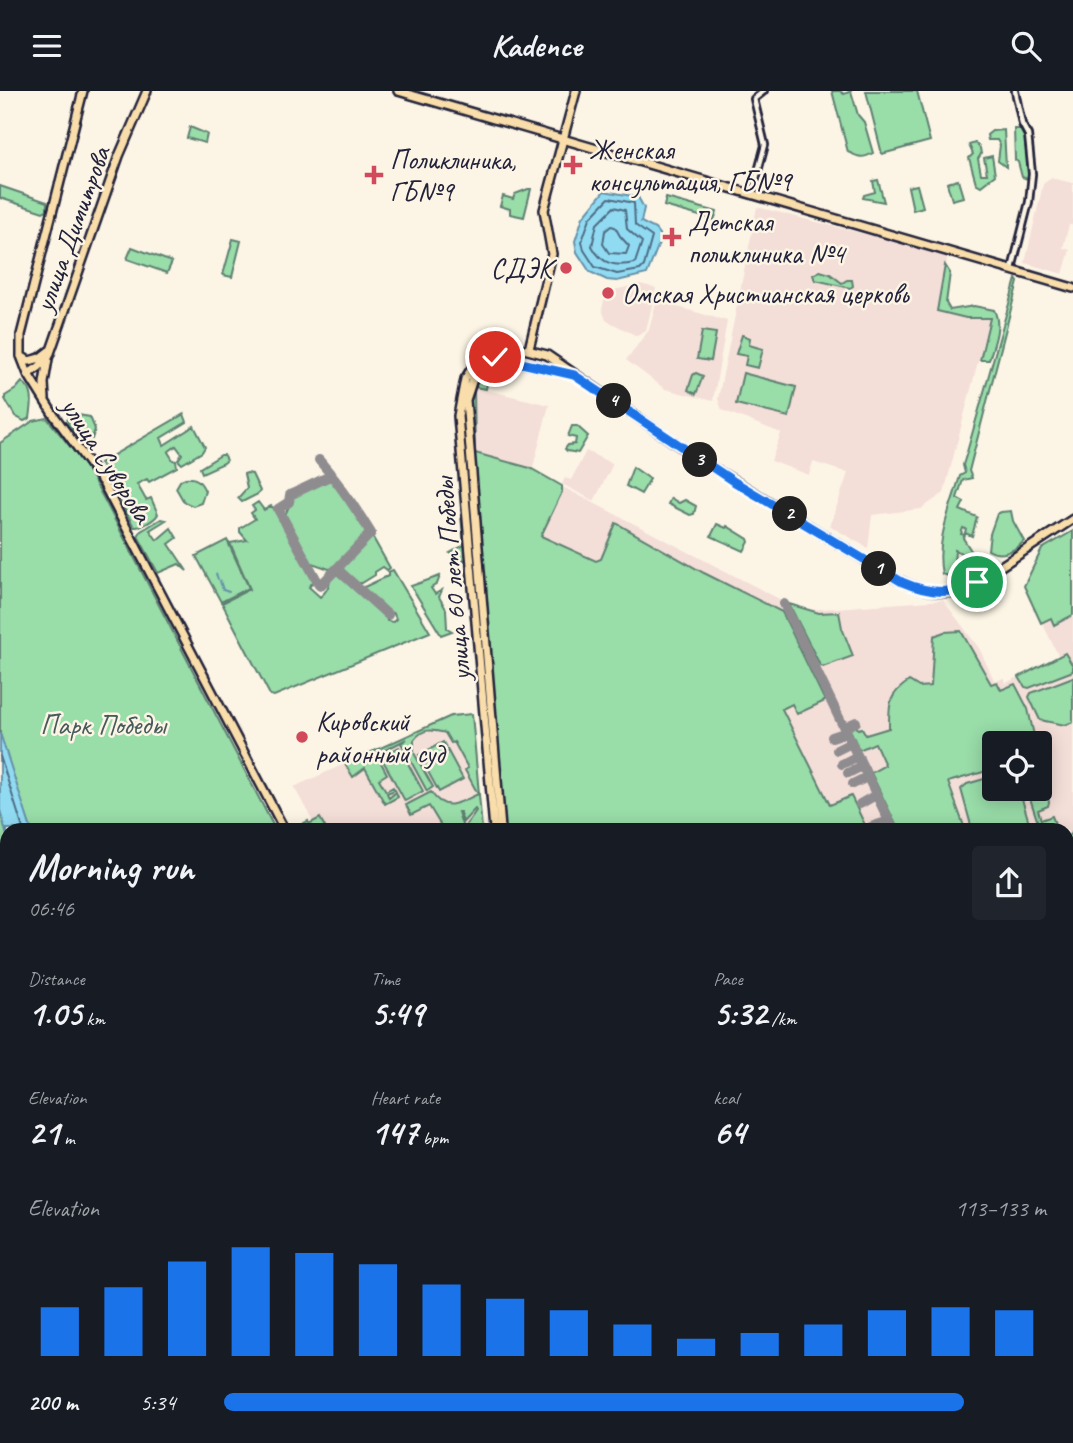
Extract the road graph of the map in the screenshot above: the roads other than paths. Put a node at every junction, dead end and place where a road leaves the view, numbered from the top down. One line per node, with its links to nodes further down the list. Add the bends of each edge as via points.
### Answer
1 (83, 91): 14 (main road, улица Суворова, via 25,319)
2 (147, 91): 13 (main road, улица Димитрова, via 119,156)
3 (398, 91): 7 (main road)
4 (576, 91): 7 (main road)
5 (764, 91): 8 (street, via 754,99 765,145)
6 (1015, 91): 9 (street, via 1028,135 1031,174 1029,202)
7 (563, 140): 8 (main road); 12 (main road, via 544,215 552,254)
8 (751, 195): 9 (main road)
9 (1012, 269): 10 (main road)
10 (1073, 288)
11 (505, 346): 12 (main road); 16 (main road); 21 (main road, улица 60 лет Победы, via 477,360 465,379 458,409)
12 (529, 349): 15 (main road)
13 (50, 352): 14 (main road, via 34,360); 18 (main road, улица Димитрова, via 41,366); 20 (main road)
14 (21, 356): 18 (main road, улица Суворова)
15 (552, 357): 17 (main road); 19 (main road)
16 (505, 359): 17 (main road); 21 (main road, улица 60 лет Победы, via 484,360 471,379 465,408)
17 (548, 369): 19 (main road)
18 (28, 374): 20 (main road, улица Суворова)
19 (574, 375): 22 (main road, via 733,481 918,588 966,589)
20 (46, 404): 24 (main road, улица Суворова, via 107,491)
21 (467, 469): 23 (main road, улица 60 лет Победы)
22 (1073, 519)
23 (489, 722): 25 (main road, улица 60 лет Победы); 26 (main road, улица 60 лет Победы)
24 (281, 823)
25 (495, 823)
26 (500, 823)

